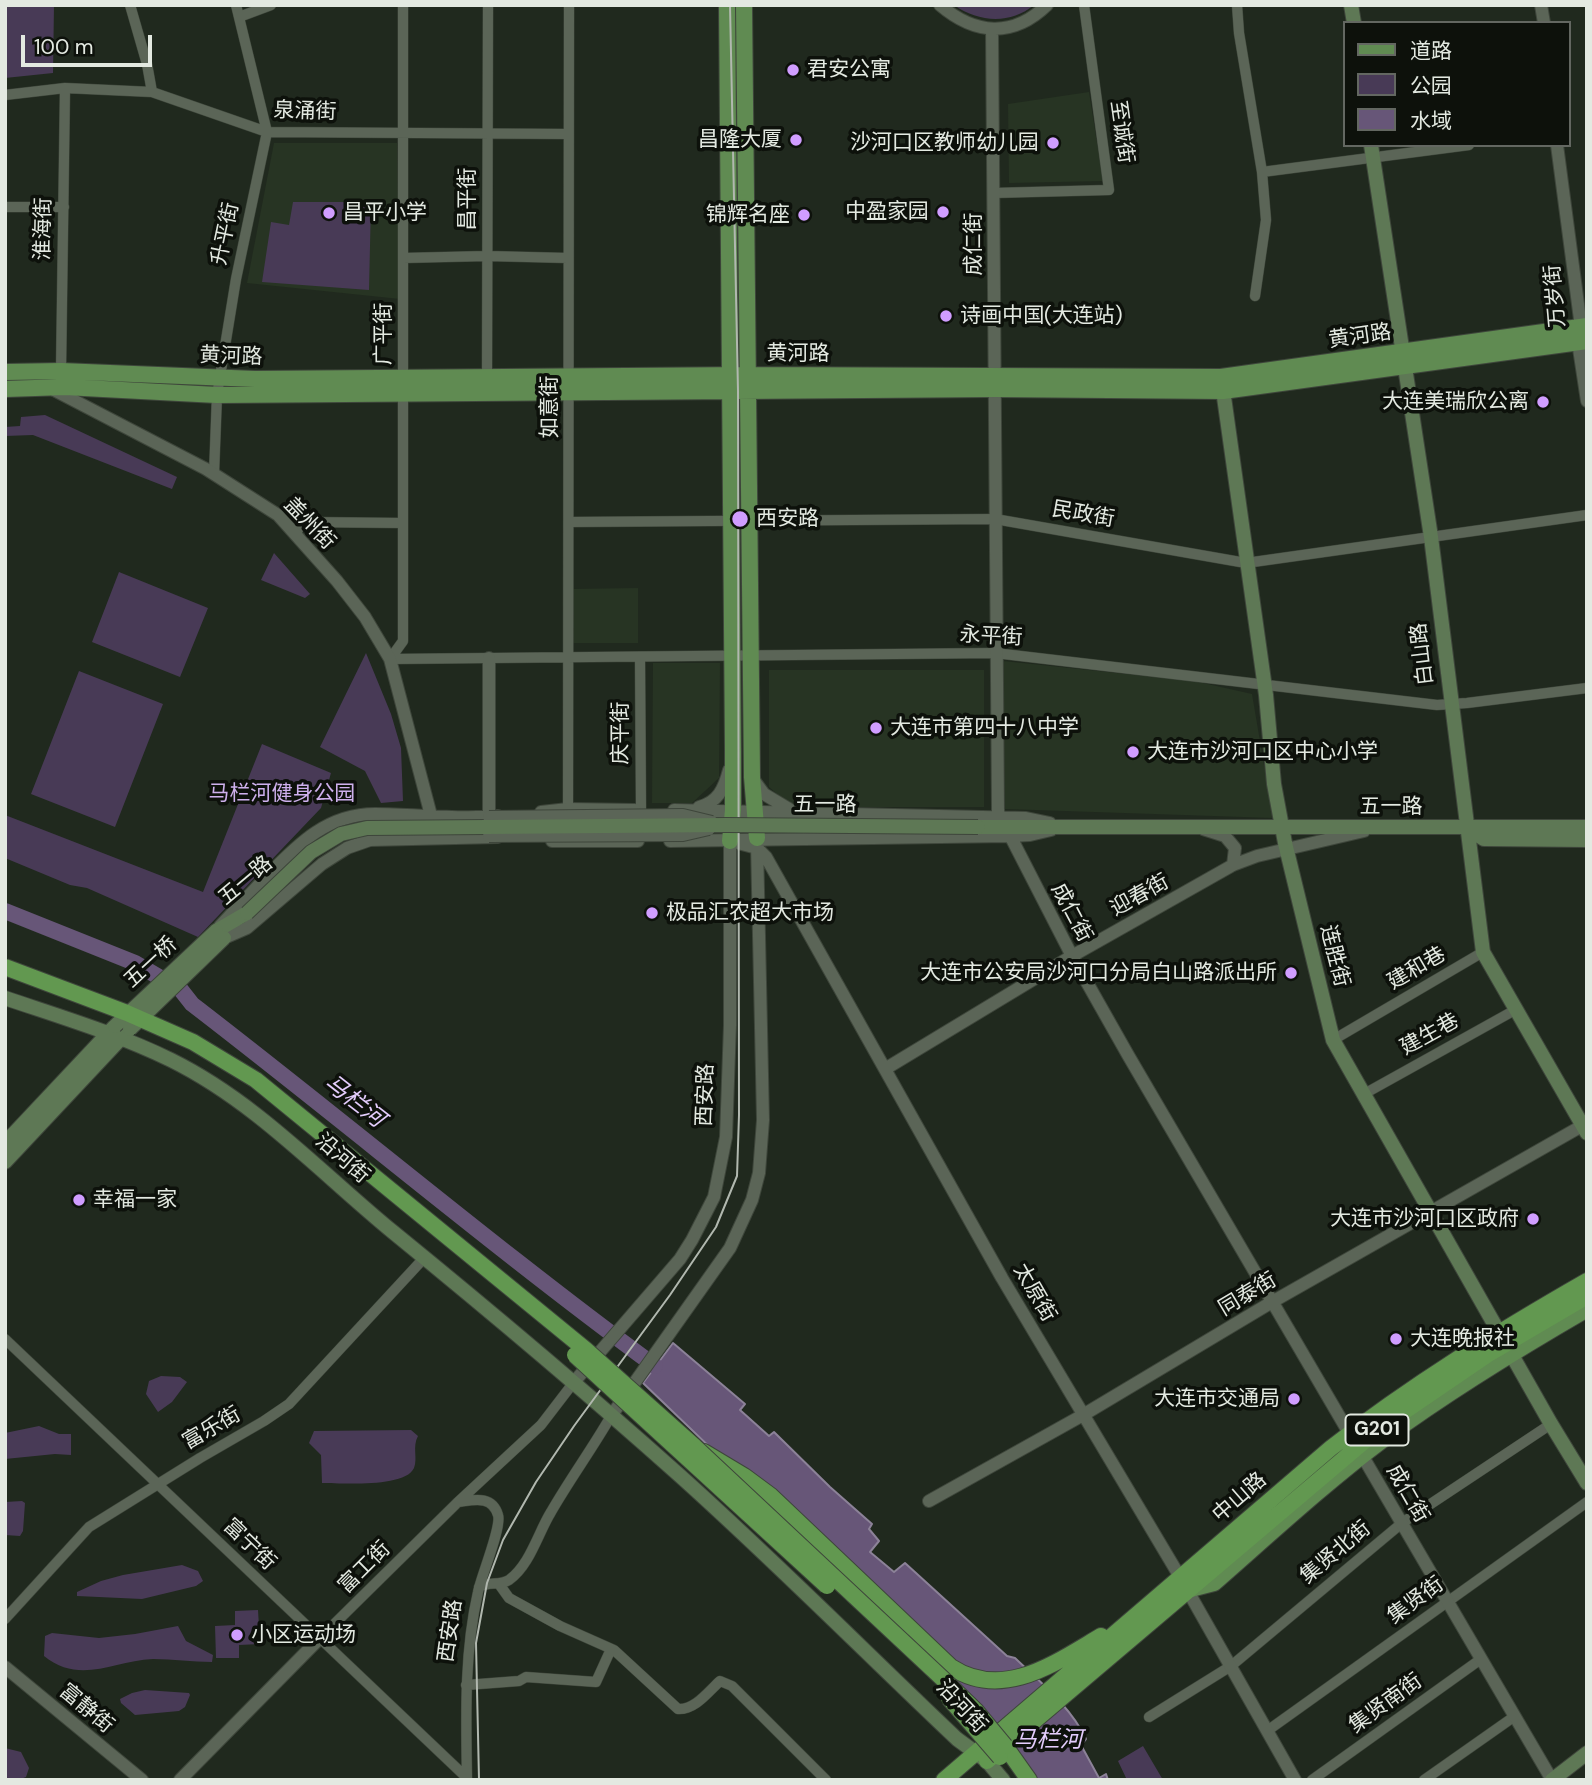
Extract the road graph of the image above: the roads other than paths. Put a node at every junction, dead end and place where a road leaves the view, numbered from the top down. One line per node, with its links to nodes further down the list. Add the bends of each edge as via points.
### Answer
1 (130, 5): 16 (street)
2 (236, 5): 13 (street, 升平街)
3 (271, 5): 13 (street)
4 (403, 5): 19 (street, 广平街)
5 (488, 5): 20 (street, 昌平街)
6 (569, 5): 21 (street, 如意街)
7 (727, 5): 39 (main road, 西安路)
8 (744, 5): 40 (main road)
9 (940, 5): 14 (street, via 954,18)
10 (1047, 5): 14 (street, via 1015,26)
11 (1084, 5): 26 (street, 至诚街, via 1109,190)
12 (1237, 5): 25 (street)
13 (239, 17): 18 (street, 升平街)
14 (992, 29): 26 (street, 成仁街)
15 (65, 88): 16 (street, 泉涌街); 17 (street, 泉涌街); 28 (street, 淮海街)
16 (152, 92): 18 (street, 泉涌街)
17 (5, 95)
18 (267, 132): 19 (street, 泉涌街); 37 (street, 升平街)
19 (403, 133): 20 (street, 泉涌街); 30 (street, 广平街)
20 (487, 134): 21 (street, 泉涌街); 29 (street, 昌平街)
21 (568, 134): 31 (street, 如意街)
22 (1441, 147): 24 (street)
23 (1557, 147): 33 (street, 万岁街)
24 (1371, 152): 25 (street); 34 (main road, 白山路)
25 (1262, 172): 32 (street, via 1266,220)
26 (993, 193): 38 (street, 成仁街)
27 (5, 207): 28 (street)
28 (64, 207): 36 (street, 淮海街)
29 (487, 256): 30 (street); 31 (street); 43 (street, 昌平街)
30 (403, 258): 44 (street, 广平街)
31 (568, 258): 41 (street, 如意街)
32 (1255, 296)
33 (1583, 334): 34 (main road, 黄河路); 48 (street, 万岁街)
34 (1402, 359): 42 (main road, 黄河路); 57 (main road, 白山路)
35 (8, 370): 36 (main road, 黄河路); 45 (street, 盖州街)
36 (61, 371): 37 (main road, 黄河路)
37 (220, 378): 44 (main road, 黄河路); 47 (street, 升平街)
38 (994, 382): 40 (main road, 黄河路); 42 (main road, 黄河路); 51 (street, 成仁街)
39 (730, 383): 40 (main road, 黄河路); 41 (main road, 黄河路); 52 (main road, 西安路)
40 (749, 383): 53 (main road)
41 (569, 384): 43 (main road, 黄河路); 54 (street, 如意街)
42 (1222, 384): 58 (main road, 连胜街)
43 (487, 385): 44 (main road, 黄河路)
44 (403, 386): 47 (main road, 黄河路); 55 (street, 广平街)
45 (48, 387): 46 (main road, 黄河路); 47 (main road, 黄河路); 49 (street, 盖州街)
46 (5, 389)
47 (217, 395): 49 (street, 升平街)
48 (1587, 401)
49 (214, 474): 56 (street, 盖州街, via 278,515)
50 (1587, 515): 57 (street, 民政街)
51 (995, 519): 53 (street, 民政街); 58 (street, 民政街); 59 (street, 成仁街)
52 (731, 521): 53 (street, 民政街); 54 (street, 民政街); 60 (main road, 西安路)
53 (750, 521): 61 (main road)
54 (569, 522): 62 (street, 如意街)
55 (403, 523): 56 (street, via 303,522); 65 (street, 广平街, via 402,641)
56 (295, 534): 65 (street, 盖州街, via 365,617)
57 (1431, 537): 58 (street, 民政街); 68 (main road, 白山路)
58 (1246, 563): 66 (main road, 连胜街)
59 (995, 653): 61 (street, 永平街); 66 (street, 永平街); 79 (street, 成仁街, via 998,812)
60 (731, 656): 61 (street, 永平街); 63 (street, 永平街); 69 (main road, 西安路)
61 (751, 656): 70 (main road)
62 (568, 657): 63 (street, 永平街); 64 (street, 永平街); 71 (street, 如意街)
63 (640, 657): 72 (street, 庆平街)
64 (489, 658): 65 (street, 永平街); 77 (street)
65 (390, 659): 76 (street, 盖州街)
66 (1264, 684): 68 (street, 永平街); 82 (main road, 连胜街)
67 (1587, 688): 68 (street, 永平街)
68 (1451, 705): 84 (main road, 白山路)
69 (733, 751): 73 (street, via 721,793 706,805); 78 (main road, 西安路)
70 (752, 777): 74 (main road); 75 (street, via 771,800)
71 (568, 809): 72 (street); 77 (street)
72 (641, 810): 73 (street)
73 (688, 810): 78 (street)
74 (755, 811): 75 (street); 78 (street); 90 (main road)
75 (807, 812): 79 (street)
76 (432, 817): 77 (street); 86 (street, 盖州街); 95 (street, via 358,815 323,826 299,843)
77 (489, 817): 78 (street, bridge, via 683,815)
78 (730, 825): 79 (main road, 五一路, bridge); 85 (street, bridge, via 683,835); 89 (street); 90 (street, 太原街); 90 (street); 93 (street, 西安路); 95 (main road, 五一路, bridge, via 367,828 341,834 311,852)
79 (1004, 827): 81 (main road, 五一路); 87 (street); 97 (street, 成仁街)
80 (1587, 827): 84 (main road, 五一路)
81 (1200, 828): 82 (main road, 五一路); 92 (street, via 1225,836 1235,848)
82 (1283, 828): 83 (main road, 五一路); 91 (main road, 连胜街)
83 (1377, 828): 84 (main road, 五一路); 91 (street, 迎春街)
84 (1467, 828): 88 (main road, 五一路, via 1485,839); 96 (main road, 白山路)
85 (489, 836): 86 (street); 89 (street, via 568,842)
86 (435, 837): 95 (street, via 370,840 347,848 247,928)
87 (793, 838): 90 (street); 94 (street, via 774,848)
88 (1587, 840)
89 (680, 841): 93 (street, via 722,850)
90 (757, 843): 94 (street, 太原街); 119 (street, via 763,1120 759,1173 730,1248)
91 (1286, 849): 92 (street, 迎春街); 103 (main road, 连胜街)
92 (1233, 865): 97 (street, 迎春街)
93 (730, 867): 117 (street, 西安路, via 726,1137 714,1197 692,1240)
94 (772, 867): 104 (street, 太原街)
95 (220, 934): 102 (main road, 五一桥, bridge)
96 (1483, 952): 101 (main road, 白山路); 103 (street, 建和巷)
97 (1072, 956): 104 (street, 迎春街); 113 (street, 成仁街)
98 (5, 967): 122 (highway, bridge, via 193,1042 257,1080 586,1350)
99 (5, 975): 153 (highway, bridge, via 190,1048 252,1086 578,1357 952,1700)
100 (5, 998): 102 (main road, 沿河街)
101 (1515, 1010): 105 (street, 建生巷); 106 (main road, 白山路)
102 (119, 1031): 107 (main road); 108 (main road); 110 (main road, 沿河街, via 247,1108)
103 (1333, 1040): 105 (main road, 连胜街)
104 (886, 1069): 118 (street, 太原街)
105 (1364, 1094): 109 (main road, 连胜街)
106 (1585, 1128): 109 (street, 同泰街)
107 (5, 1143)
108 (5, 1163)
109 (1430, 1212): 113 (street, 同泰街); 116 (main road, 连胜街)
110 (425, 1257): 117 (main road, 沿河街); 124 (street, 富乐街, via 289,1404)
111 (1587, 1281): 116 (highway, 中山路 / G201)
112 (1587, 1296): 116 (highway, 中山路 / G201)
113 (1272, 1302): 118 (street, 同泰街); 121 (street, 成仁街)
114 (1587, 1309): 116 (main road)
115 (5, 1339): 124 (street, 富宁街)
116 (1505, 1343): 120 (main road, 连胜街); 121 (main road, via 1387,1437); 121 (highway, 中山路 / G201, via 1372,1416)
117 (574, 1382): 119 (main road, 沿河街); 126 (street, 富工街, via 541,1425)
118 (1083, 1415): 125 (street, 同泰街); 130 (street, 太原街)
119 (611, 1416): 129 (street, via 521,1568); 146 (main road, 沿河街)
120 (1551, 1424): 123 (main road, 连胜街); 128 (street, 集贤北街)
121 (1356, 1445): 128 (street, 成仁街); 130 (highway, 中山路 / G201); 130 (main road, via 1214,1583)
122 (695, 1447): 133 (highway, bridge, via 771,1496 964,1676 997,1682 1030,1675); 154 (highway, bridge, via 976,1711)
123 (1587, 1483)
124 (158, 1484): 134 (street, 富乐街, via 89,1527); 135 (street, 富宁街)
125 (929, 1501)
126 (458, 1502): 131 (street, via 486,1500 498,1513 498,1529); 135 (street, 富工街)
127 (1587, 1502): 132 (street, 集贤街)
128 (1402, 1523): 132 (street, 成仁街); 138 (street, 集贤北街)
129 (499, 1584): 131 (street, 西安路); 136 (street, via 509,1598)
130 (1184, 1584): 133 (highway, 中山路 / G201); 138 (street, 太原街); 141 (highway, 中山路 / G201)
131 (479, 1587): 140 (street, 西安路)
132 (1448, 1601): 137 (street, 成仁街); 144 (street, 集贤街)
133 (1139, 1613): 141 (highway, 中山路 / G201)
134 (5, 1619)
135 (319, 1639): 147 (street, 富宁街); 149 (street, 富工街)
136 (611, 1649): 140 (street, via 596,1682 526,1677); 150 (street, via 678,1709 686,1710 720,1681 732,1686)
137 (1481, 1659): 142 (street, 成仁街); 156 (street, 集贤南街)
138 (1231, 1666): 143 (street, 集贤北街); 144 (street, 太原街)
139 (5, 1667): 148 (street, 富静街)
140 (466, 1685): 147 (street, 西安路)
141 (1062, 1688): 146 (highway, 中山路 / G201)
142 (1515, 1716): 157 (street); 158 (street, 成仁街)
143 (1149, 1717)
144 (1267, 1731): 155 (street, 太原街)
145 (1587, 1753): 158 (main road)
146 (981, 1757): 151 (highway, 中山路 / G201); 152 (main road, 沿河街)
147 (467, 1779)
148 (142, 1780)
149 (180, 1780)
150 (826, 1780)
151 (944, 1780)
152 (1003, 1780)
153 (1016, 1780)
154 (1029, 1780)
155 (1295, 1780)
156 (1312, 1780)
157 (1424, 1780)
158 (1552, 1780)

